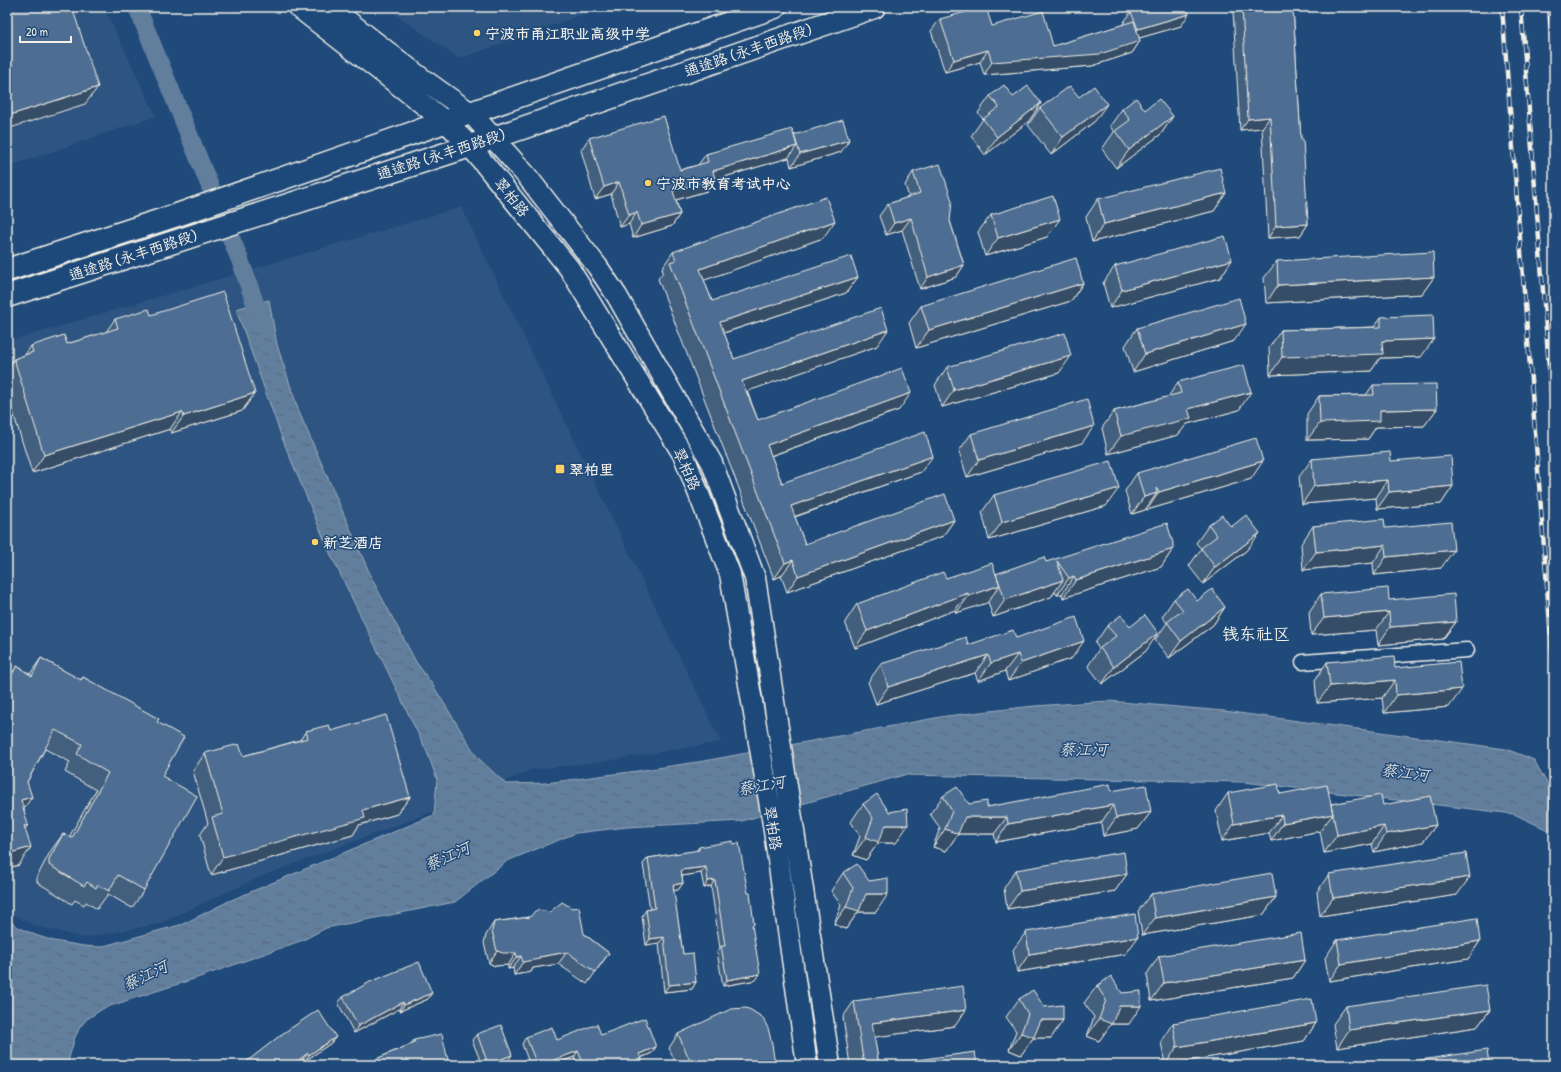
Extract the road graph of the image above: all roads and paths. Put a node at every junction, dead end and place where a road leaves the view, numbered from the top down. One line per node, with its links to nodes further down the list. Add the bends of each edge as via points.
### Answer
1 (298, 7): 8 (main road, 翠柏路)
2 (330, 7): 7 (main road, 翠柏路)
3 (754, 7): 6 (main road)
4 (775, 7): 6 (main road, 通途路 (永丰西路段))
5 (874, 7): 9 (main road, 通途路 (永丰西路段))
6 (717, 27): 7 (main road, 通途路 (永丰西路段))
7 (472, 114): 8 (main road, 通途路 (永丰西路段)); 9 (main road, 翠柏路)
8 (446, 122): 10 (main road, 翠柏路); 11 (main road, 通途路 (永丰西路段), via 180,214)
9 (493, 137): 10 (main road, 通途路 (永丰西路段)); 15 (main road, 翠柏路, via 526,175 601,272 712,463 755,578 777,724)
10 (470, 146): 12 (main road, 通途路 (永丰西路段)); 15 (main road, 翠柏路, via 569,268 684,456 730,574 756,726)
11 (7, 270)
12 (7, 296)
13 (1467, 650): 14 (street)
14 (1303, 662)
15 (783, 824): 16 (main road, 翠柏路); 17 (main road, 翠柏路)
16 (807, 1065)
17 (830, 1065)

